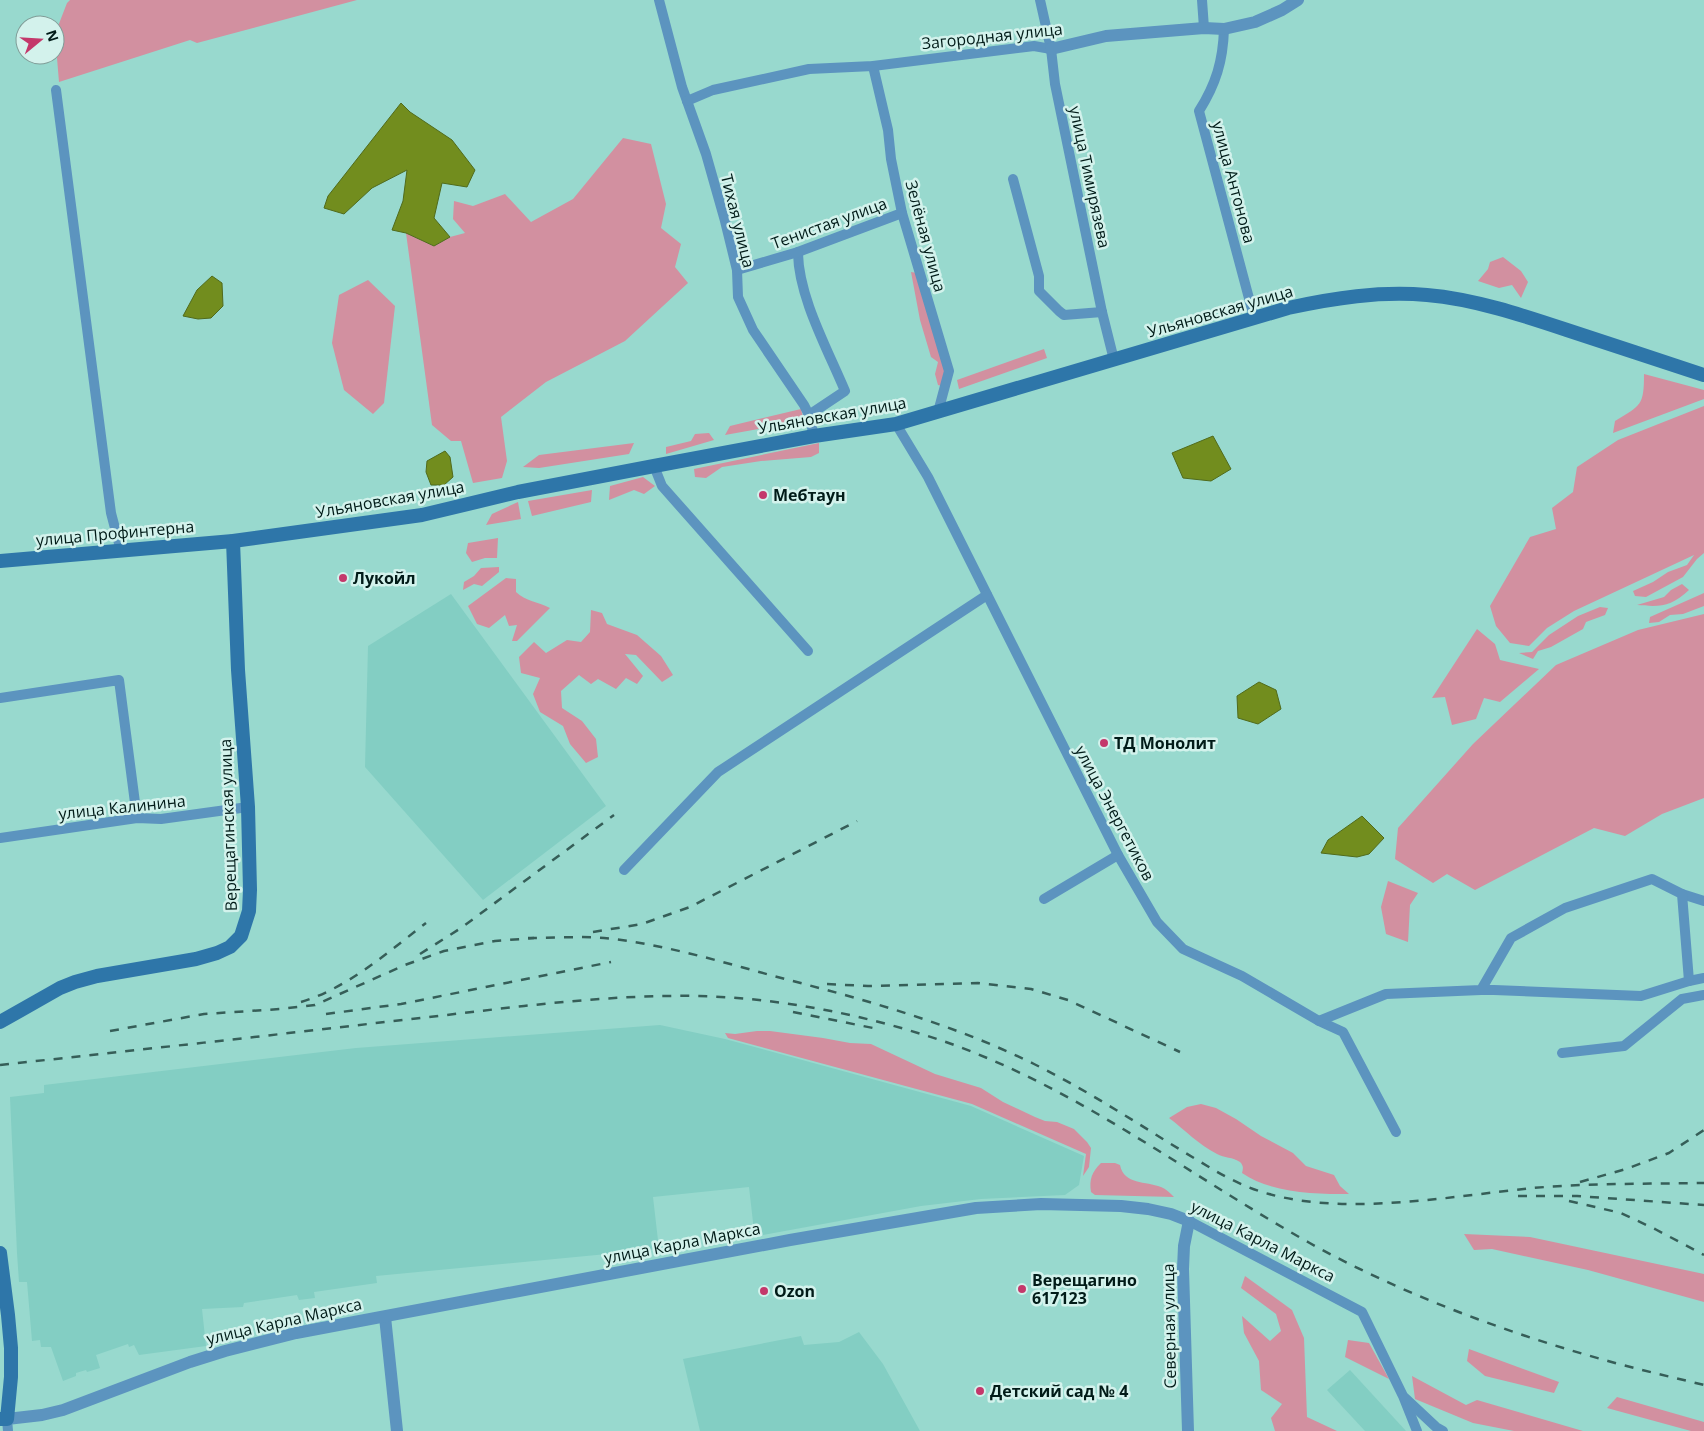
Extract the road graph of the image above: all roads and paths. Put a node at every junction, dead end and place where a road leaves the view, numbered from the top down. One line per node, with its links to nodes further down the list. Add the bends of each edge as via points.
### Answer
1 (1040, 0): 7 (street, улица Тимирязева)
2 (1202, 0): 5 (street)
3 (1298, 0): 6 (street, Загородная улица, via 1255,22)
4 (662, 1): 10 (street, Тихая улица)
5 (1204, 28): 6 (street, Загородная улица); 7 (street, Загородная улица, via 1106,36)
6 (1224, 29): 16 (street, улица Антонова, via 1217,75 1199,111)
7 (1051, 49): 8 (street, Загородная улица, via 1034,46); 15 (street, улица Тимирязева, via 1055,84)
8 (873, 66): 10 (street, Загородная улица, via 808,69 714,90); 12 (street, Зелёная улица)
9 (56, 90): 25 (street, via 111,514)
10 (687, 101): 14 (street, Тихая улица, via 706,154)
11 (1013, 179): 15 (street, via 1039,276 1039,291 1064,315)
12 (902, 213): 13 (street, Тенистая улица); 19 (street, Зелёная улица, via 949,371)
13 (798, 252): 14 (street, Тенистая улица); 20 (street, via 798,270 813,315 845,391)
14 (737, 270): 20 (street, Тихая улица, via 738,297 753,330)
15 (1102, 312): 17 (street, улица Тимирязева)
16 (1254, 317): 17 (main road, Ульяновская улица); 18 (main road, Ульяновская улица, via 1342,297 1396,294 1457,299 1529,318)
17 (1114, 360): 19 (main road, Ульяновская улица)
18 (1704, 375)
19 (938, 412): 21 (main road, Ульяновская улица)
20 (809, 415): 22 (street, Тихая улица)
21 (896, 424): 22 (main road, Ульяновская улица); 27 (street, улица Энергетиков, via 928,478)
22 (814, 436): 23 (main road, Ульяновская улица)
23 (654, 466): 24 (main road, Ульяновская улица, via 518,492 422,515); 28 (street, via 662,486)
24 (234, 541): 25 (main road, улица Профинтерна); 30 (main road, Верещагинская улица, via 238,670)
25 (121, 551): 26 (main road, улица Профинтерна)
26 (0, 561)
27 (987, 595): 33 (street, улица Энергетиков); 34 (street, via 718,772)
28 (808, 651)
29 (0, 698): 31 (street, via 119,680)
30 (248, 807): 31 (street, улица Калинина, via 161,819); 43 (main road, Верещагинская улица, via 250,911 242,936 217,953 196,959 76,982)
31 (137, 818): 32 (street, улица Калинина)
32 (0, 838)
33 (1118, 855): 36 (street); 42 (street, улица Энергетиков, via 1157,922 1183,949 1242,976)
34 (624, 870)
35 (1682, 894): 37 (street); 39 (street); 40 (street, via 1652,879 1565,908 1511,938)
36 (1044, 899)
37 (1704, 901)
38 (1704, 978): 39 (street)
39 (1690, 981): 40 (street, via 1641,996)
40 (1481, 990): 42 (street, via 1386,994)
41 (1704, 995): 44 (street, via 1682,999 1624,1046)
42 (1319, 1021): 45 (street, улица Энергетиков, via 1343,1032)
43 (0, 1022)
44 (1562, 1053)
45 (1396, 1132)
46 (1189, 1222): 48 (street, улица Карла Маркса, via 1171,1214 1121,1206 1041,1204 976,1208); 49 (street, улица Карла Маркса, via 1362,1312); 52 (street, Северная улица, via 1183,1269)
47 (0, 1253): 50 (main road, via 11,1348)
48 (385, 1317): 50 (street, улица Карла Маркса, via 296,1333 225,1351 62,1410); 51 (street)
49 (1403, 1396): 53 (street); 54 (street, via 1436,1428)
50 (5, 1423)
51 (397, 1431)
52 (1188, 1431)
53 (1418, 1431)
54 (1444, 1431)

